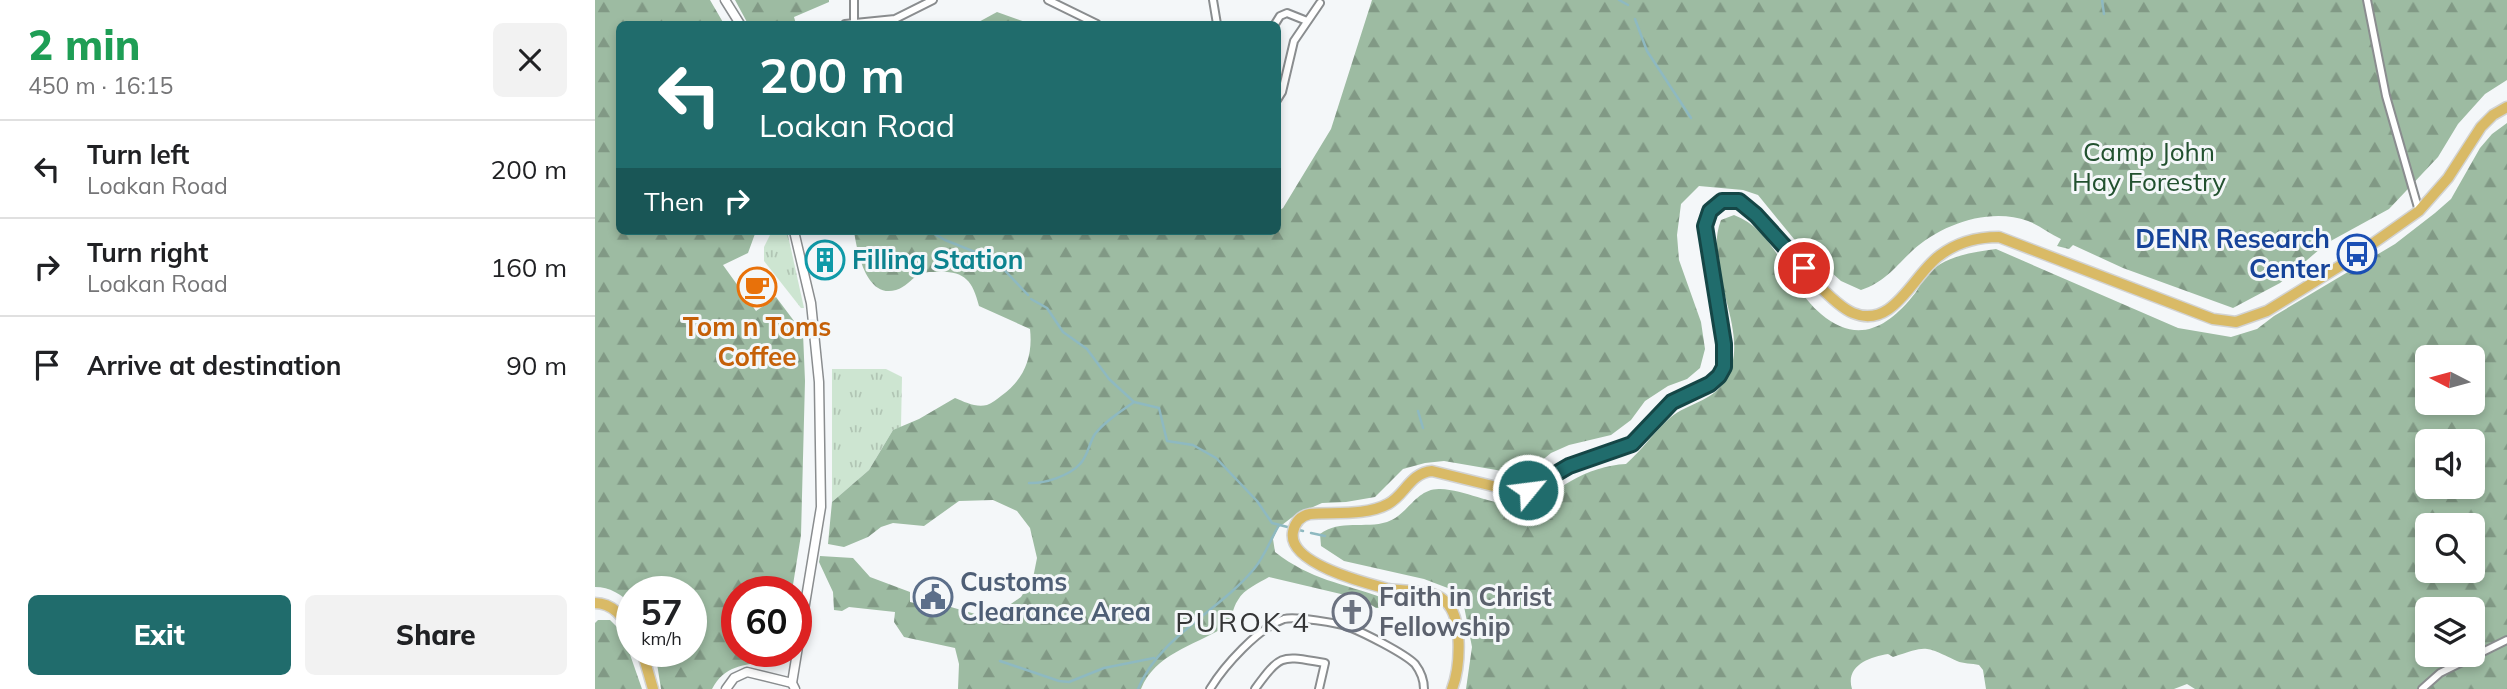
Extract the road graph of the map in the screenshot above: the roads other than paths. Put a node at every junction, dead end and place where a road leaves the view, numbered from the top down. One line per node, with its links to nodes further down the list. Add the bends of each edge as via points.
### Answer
1 (725, 0): 9 (street)
2 (855, 0): 10 (street)
3 (933, 0): 11 (street, via 895,19)
4 (1048, 0): 12 (street)
5 (1213, 0): 13 (street)
6 (2367, 0): 17 (street, via 2386,96)
7 (1320, 3): 8 (street)
8 (1307, 20): 14 (street, via 1287,13); 15 (street, via 1290,53)
9 (738, 21)
10 (854, 21)
11 (874, 21)
12 (1091, 21)
13 (1216, 21)
14 (1277, 21)
15 (1281, 94)
16 (2507, 107): 17 (main road, via 2481,127 2448,178)
17 (2419, 211): 31 (main road, via 2267,311 2236,321 2213,319 1991,237 1960,244 1940,255 1896,304 1886,312 1865,316 1836,303 1739,201 1722,201 1710,211 1705,226 1724,367 1710,384 1672,402 1640,438 1622,449 1569,466 1528,490 1424,472 1380,507 1310,514 1294,528 1296,548 1317,564 1389,589 1445,600 1458,629)
18 (796, 235): 24 (street, via 817,356 821,507)
19 (595, 603): 20 (main road)
20 (616, 611)
21 (2507, 640): 32 (street, via 2440,673)
22 (647, 667): 25 (main road)
23 (777, 685): 24 (street, via 786,680); 26 (street, via 747,672 734,678)
24 (793, 686)
25 (653, 689)
26 (726, 689)
27 (1210, 689): 30 (street, via 1248,644 1289,618 1349,627 1413,662)
28 (1255, 689): 29 (street, via 1273,663 1290,657 1325,663)
29 (1319, 689)
30 (1424, 689)
31 (1452, 689)
32 (2422, 689)

